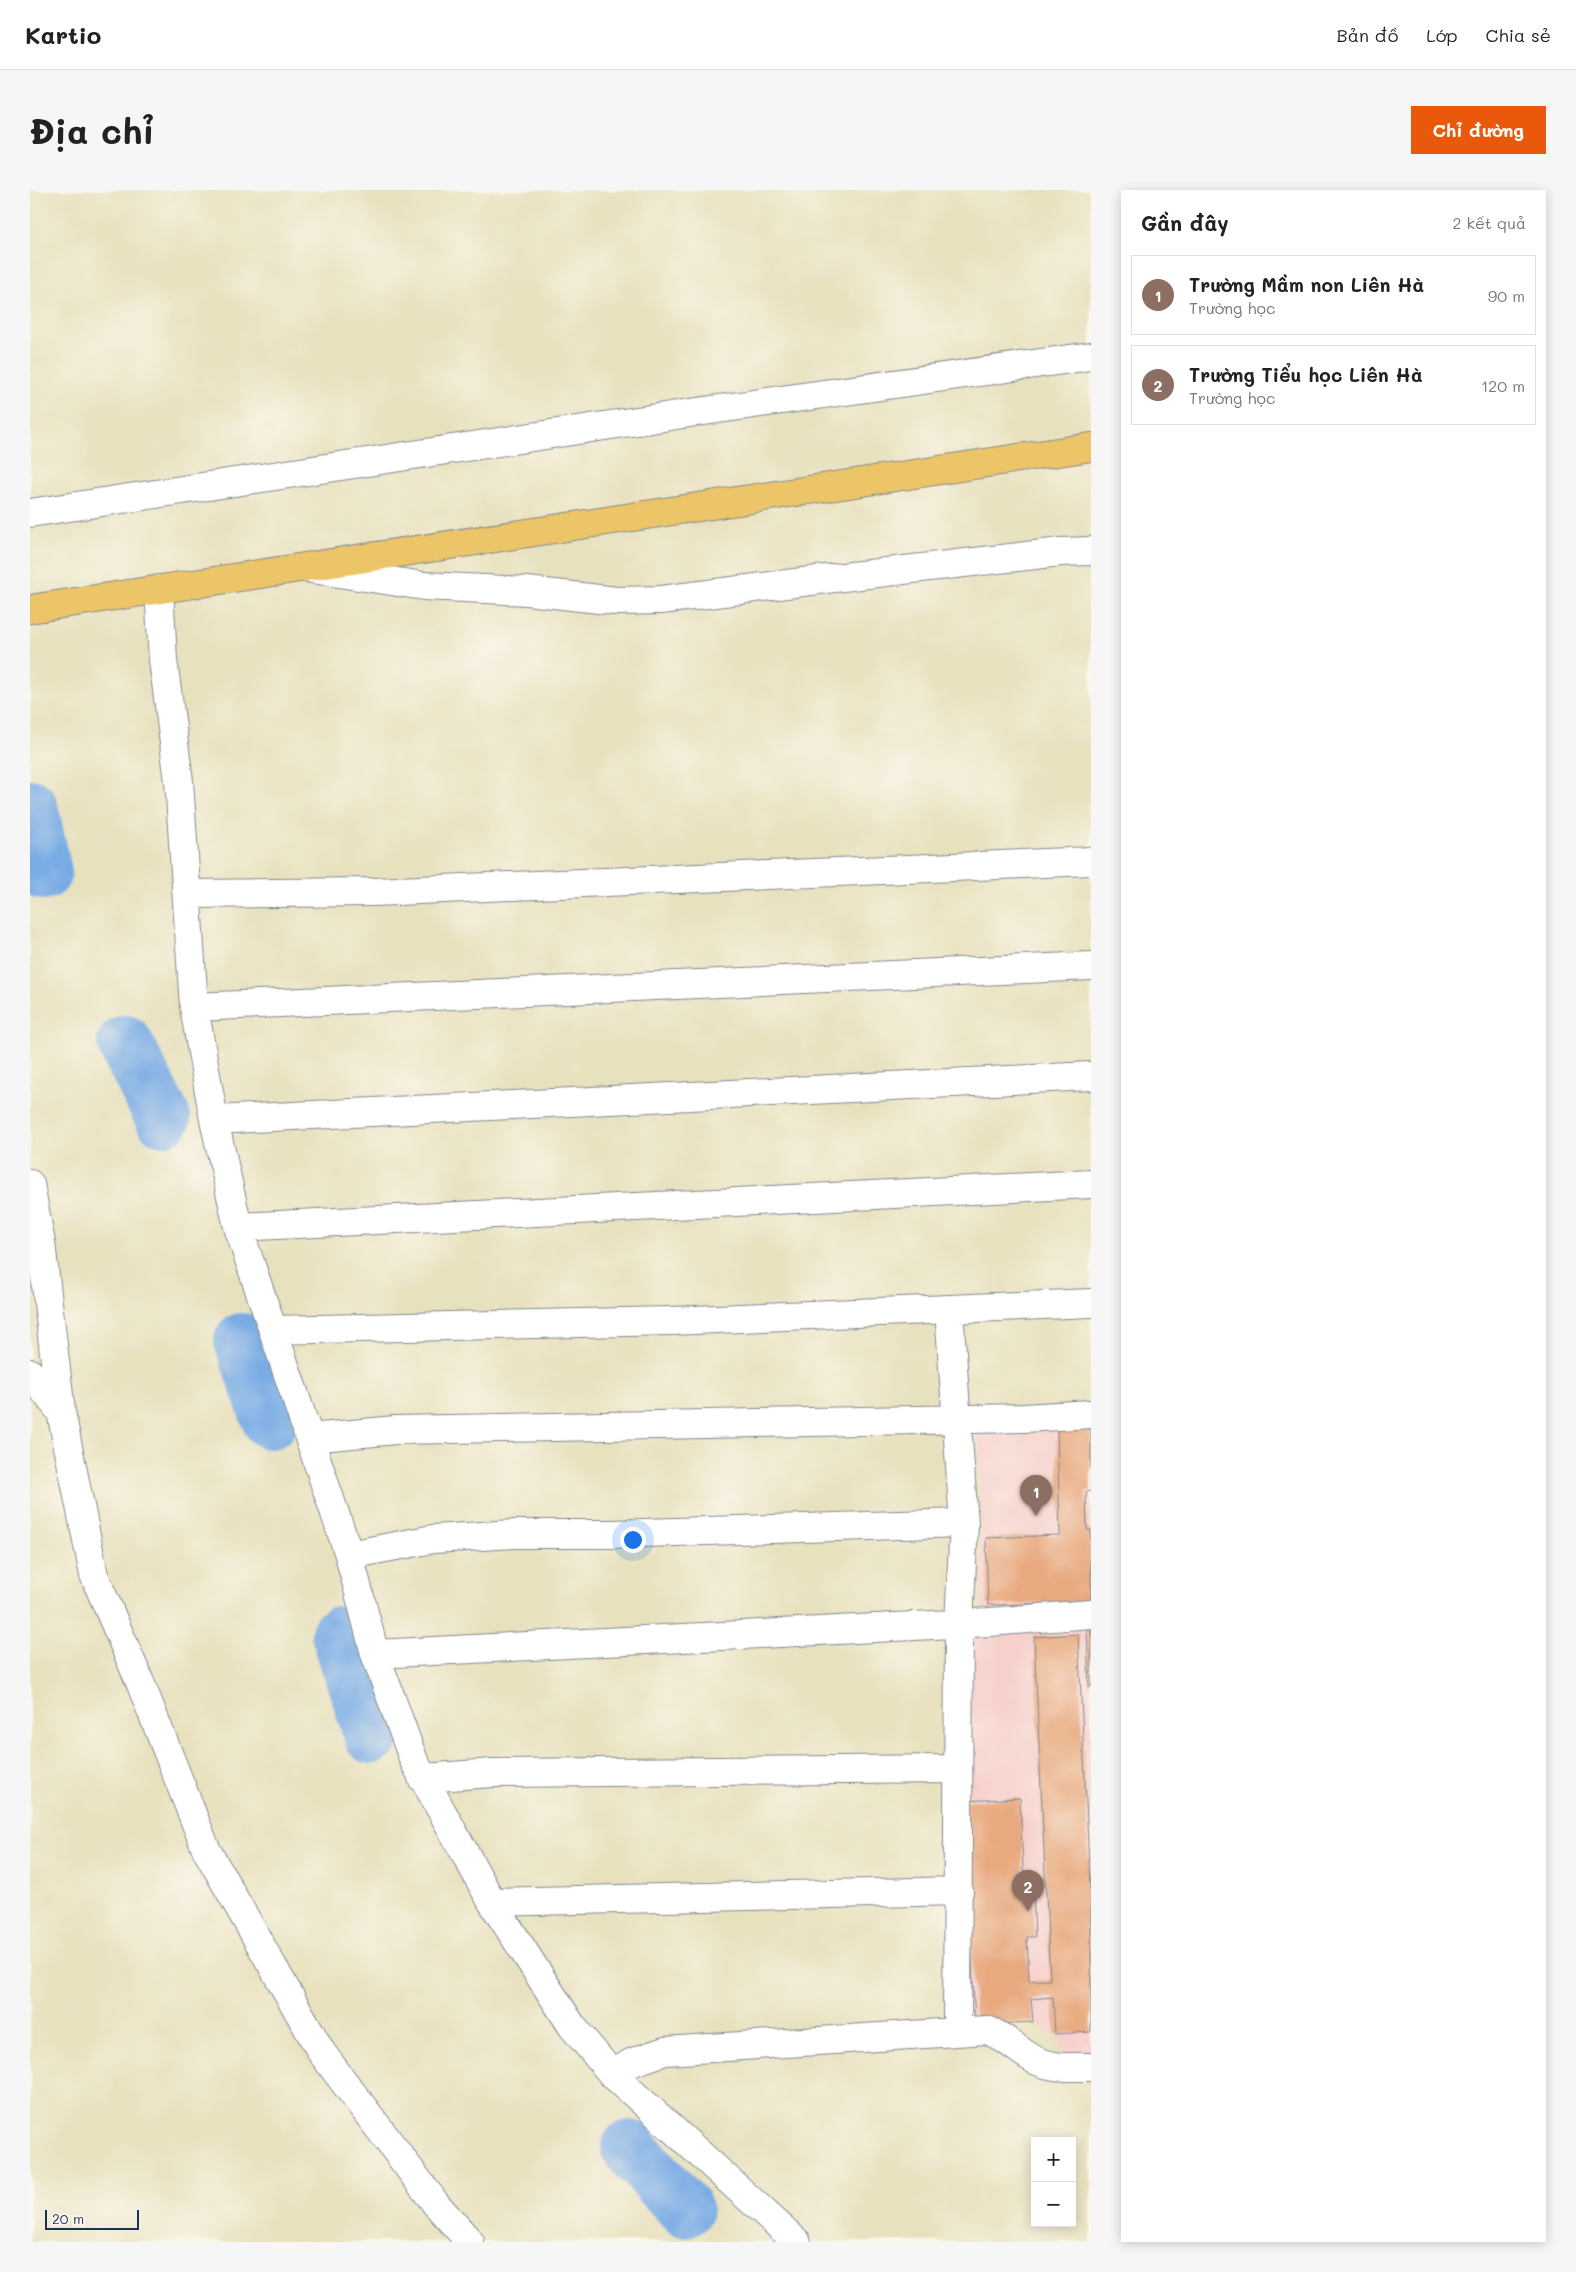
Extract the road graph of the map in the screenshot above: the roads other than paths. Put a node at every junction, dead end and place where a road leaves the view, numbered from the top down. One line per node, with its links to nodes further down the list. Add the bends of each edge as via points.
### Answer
1 (1091, 356): 3 (street)
2 (1088, 446): 5 (main road)
3 (31, 512)
4 (1091, 551): 5 (street, via 635,601 424,586)
5 (302, 567): 6 (main road)
6 (159, 589): 7 (main road); 9 (street, via 162,660 179,781)
7 (30, 609)
8 (1091, 861): 9 (street, via 374,892)
9 (187, 894): 11 (street)
10 (1091, 966): 11 (street)
11 (194, 1006): 13 (street)
12 (1091, 1076): 13 (street)
13 (214, 1120): 16 (street)
14 (30, 1184): 21 (street, via 41,1243)
15 (1091, 1184): 16 (street)
16 (238, 1227): 19 (street)
17 (1091, 1303): 18 (street)
18 (949, 1310): 19 (street, via 671,1321); 23 (street)
19 (272, 1330): 24 (street)
20 (30, 1373): 21 (street)
21 (62, 1412): 37 (street, via 94,1575 206,1849 322,2053 436,2204)
22 (1091, 1414): 23 (street)
23 (956, 1419): 24 (street, via 396,1430); 25 (street)
24 (309, 1438): 26 (street)
25 (964, 1523): 26 (street, via 514,1534 433,1539); 28 (street)
26 (348, 1555): 29 (street)
27 (1091, 1614): 28 (street)
28 (959, 1623): 29 (street); 30 (street)
29 (375, 1654): 31 (street, via 400,1729)
30 (957, 1769): 31 (street, via 493,1773); 32 (street)
31 (422, 1778): 33 (street)
32 (959, 1891): 33 (street); 34 (street)
33 (492, 1902): 36 (street, via 572,2026)
34 (957, 2031): 35 (street, via 987,2030 1043,2064); 36 (street, via 664,2051)
35 (1091, 2067)
36 (612, 2074): 38 (street)
37 (470, 2242)
38 (797, 2242)

